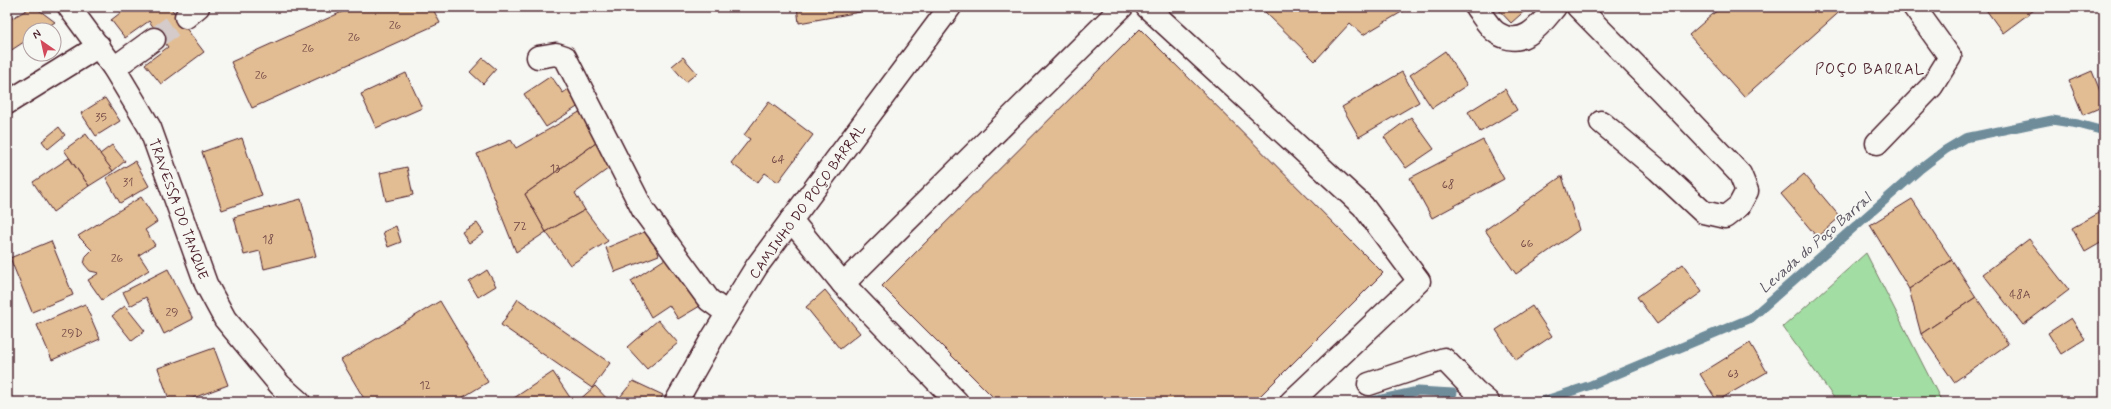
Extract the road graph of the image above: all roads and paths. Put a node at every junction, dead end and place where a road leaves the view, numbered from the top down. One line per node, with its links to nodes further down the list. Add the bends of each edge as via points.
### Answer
1 (69, 7): 10 (street, TRAVESSA DO TANQUE)
2 (950, 7): 16 (street, CAMINHO DO POÇO BARRAL)
3 (1122, 7): 17 (street)
4 (1147, 7): 23 (street, via 1363,206 1420,281)
5 (1476, 7): 6 (street, via 1497,33 1510,38 1523,37 1536,31)
6 (1555, 7)
7 (1578, 7): 14 (street, via 1740,174 1747,191 1739,206 1725,217 1703,212)
8 (1914, 7): 15 (street, via 1950,57 1932,86)
9 (154, 39): 12 (street)
10 (99, 46): 12 (street, TRAVESSA DO TANQUE); 13 (street)
11 (538, 56): 18 (street, via 556,54 565,57 643,210 708,300)
12 (114, 68): 20 (street, TRAVESSA DO TANQUE, via 150,128 206,284 225,319 280,385)
13 (7, 103)
14 (1602, 122)
15 (1877, 143)
16 (791, 220): 17 (street); 18 (street, CAMINHO DO POÇO BARRAL)
17 (844, 284): 22 (street)
18 (727, 312): 21 (street, CAMINHO DO POÇO BARRAL)
19 (1369, 384): 24 (street, via 1444,359)
20 (299, 402)
21 (676, 402)
22 (957, 402)
23 (1291, 402)
24 (1488, 402)

